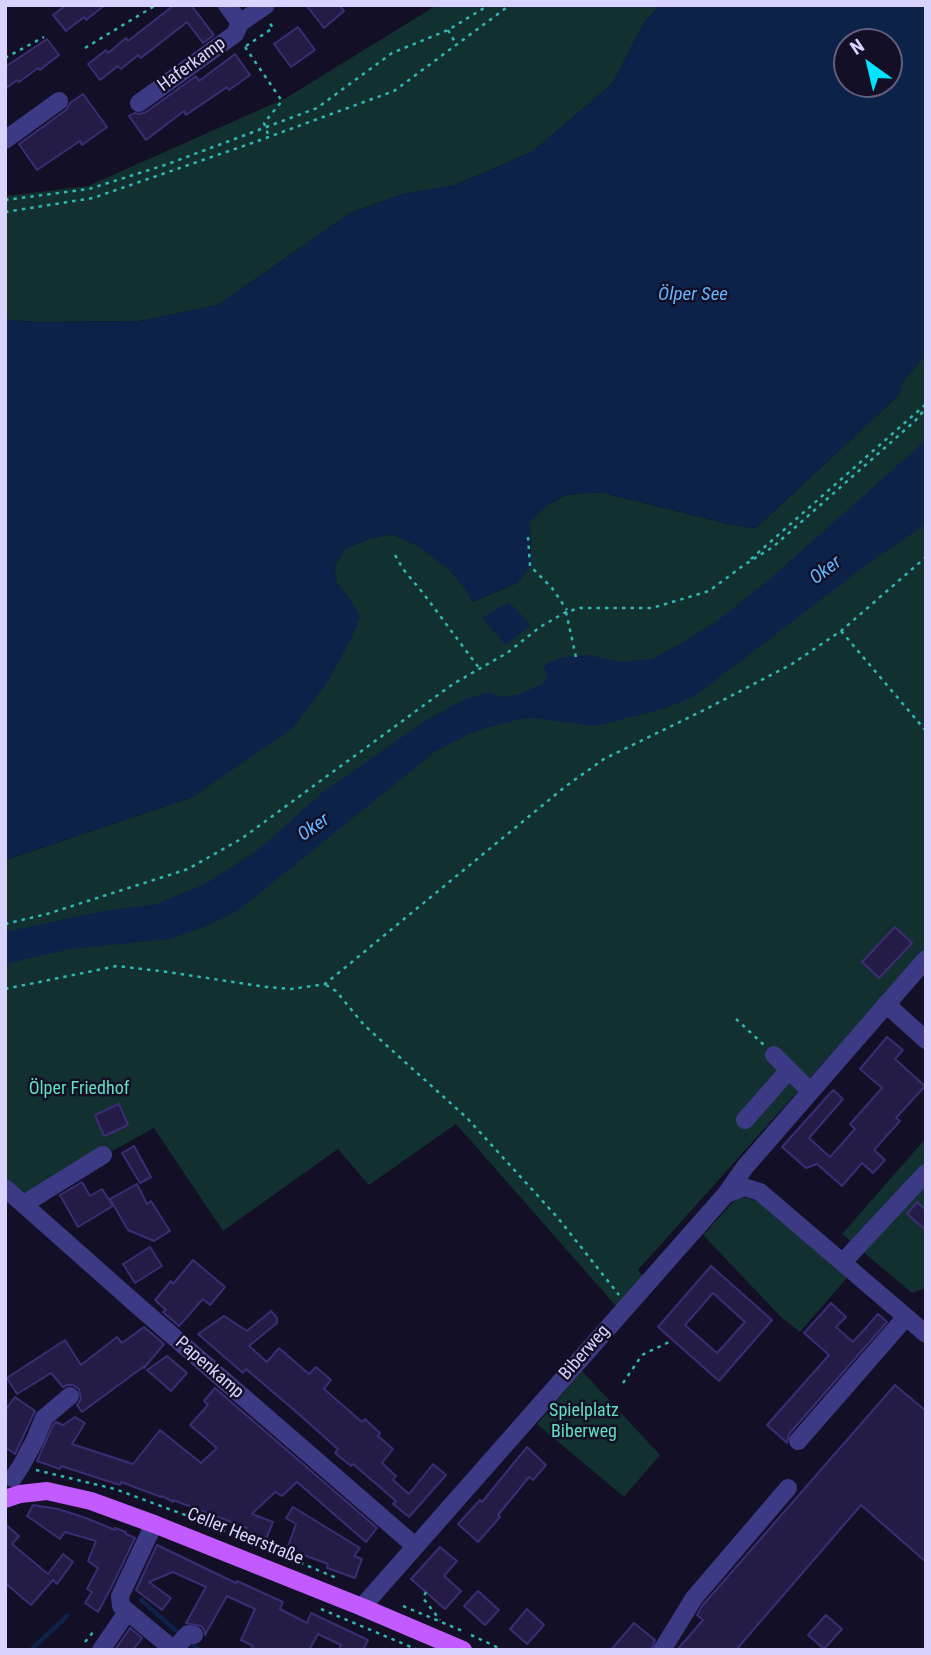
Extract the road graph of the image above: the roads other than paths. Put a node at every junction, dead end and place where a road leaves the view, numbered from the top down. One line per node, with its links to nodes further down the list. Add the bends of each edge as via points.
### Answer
1 (227, 5): 3 (street, Haferkamp)
2 (266, 5): 3 (street, Haferkamp)
3 (240, 23): 5 (street, Haferkamp, via 235,34)
4 (59, 101): 6 (street)
5 (139, 103)
6 (5, 140)
7 (926, 959): 8 (street, Biberweg)
8 (886, 1004): 9 (street); 12 (street, Biberweg)
9 (926, 1040)
10 (774, 1055): 11 (street)
11 (789, 1070): 12 (street); 13 (street)
12 (810, 1091): 17 (street, Biberweg)
13 (745, 1120)
14 (103, 1155): 18 (street)
15 (926, 1173): 19 (street)
16 (5, 1188): 18 (street, Papenkamp)
17 (726, 1194): 19 (street, via 744,1187 760,1192); 26 (street, Biberweg)
18 (24, 1204): 26 (street, Papenkamp)
19 (843, 1262): 20 (street)
20 (919, 1325): 22 (street)
21 (70, 1396): 23 (street, via 44,1418)
22 (798, 1441)
23 (11, 1485): 25 (main road, Celler Heerstraße, via 91,1501)
24 (788, 1488): 32 (street, via 694,1598)
25 (154, 1524): 27 (main road, Celler Heerstraße); 28 (street, via 120,1596)
26 (415, 1546): 27 (street, Biberweg)
27 (362, 1607): 31 (main road, Celler Heerstraße)
28 (127, 1612): 29 (street); 30 (street)
29 (175, 1643)
30 (101, 1650)
31 (463, 1650)
32 (662, 1650)

